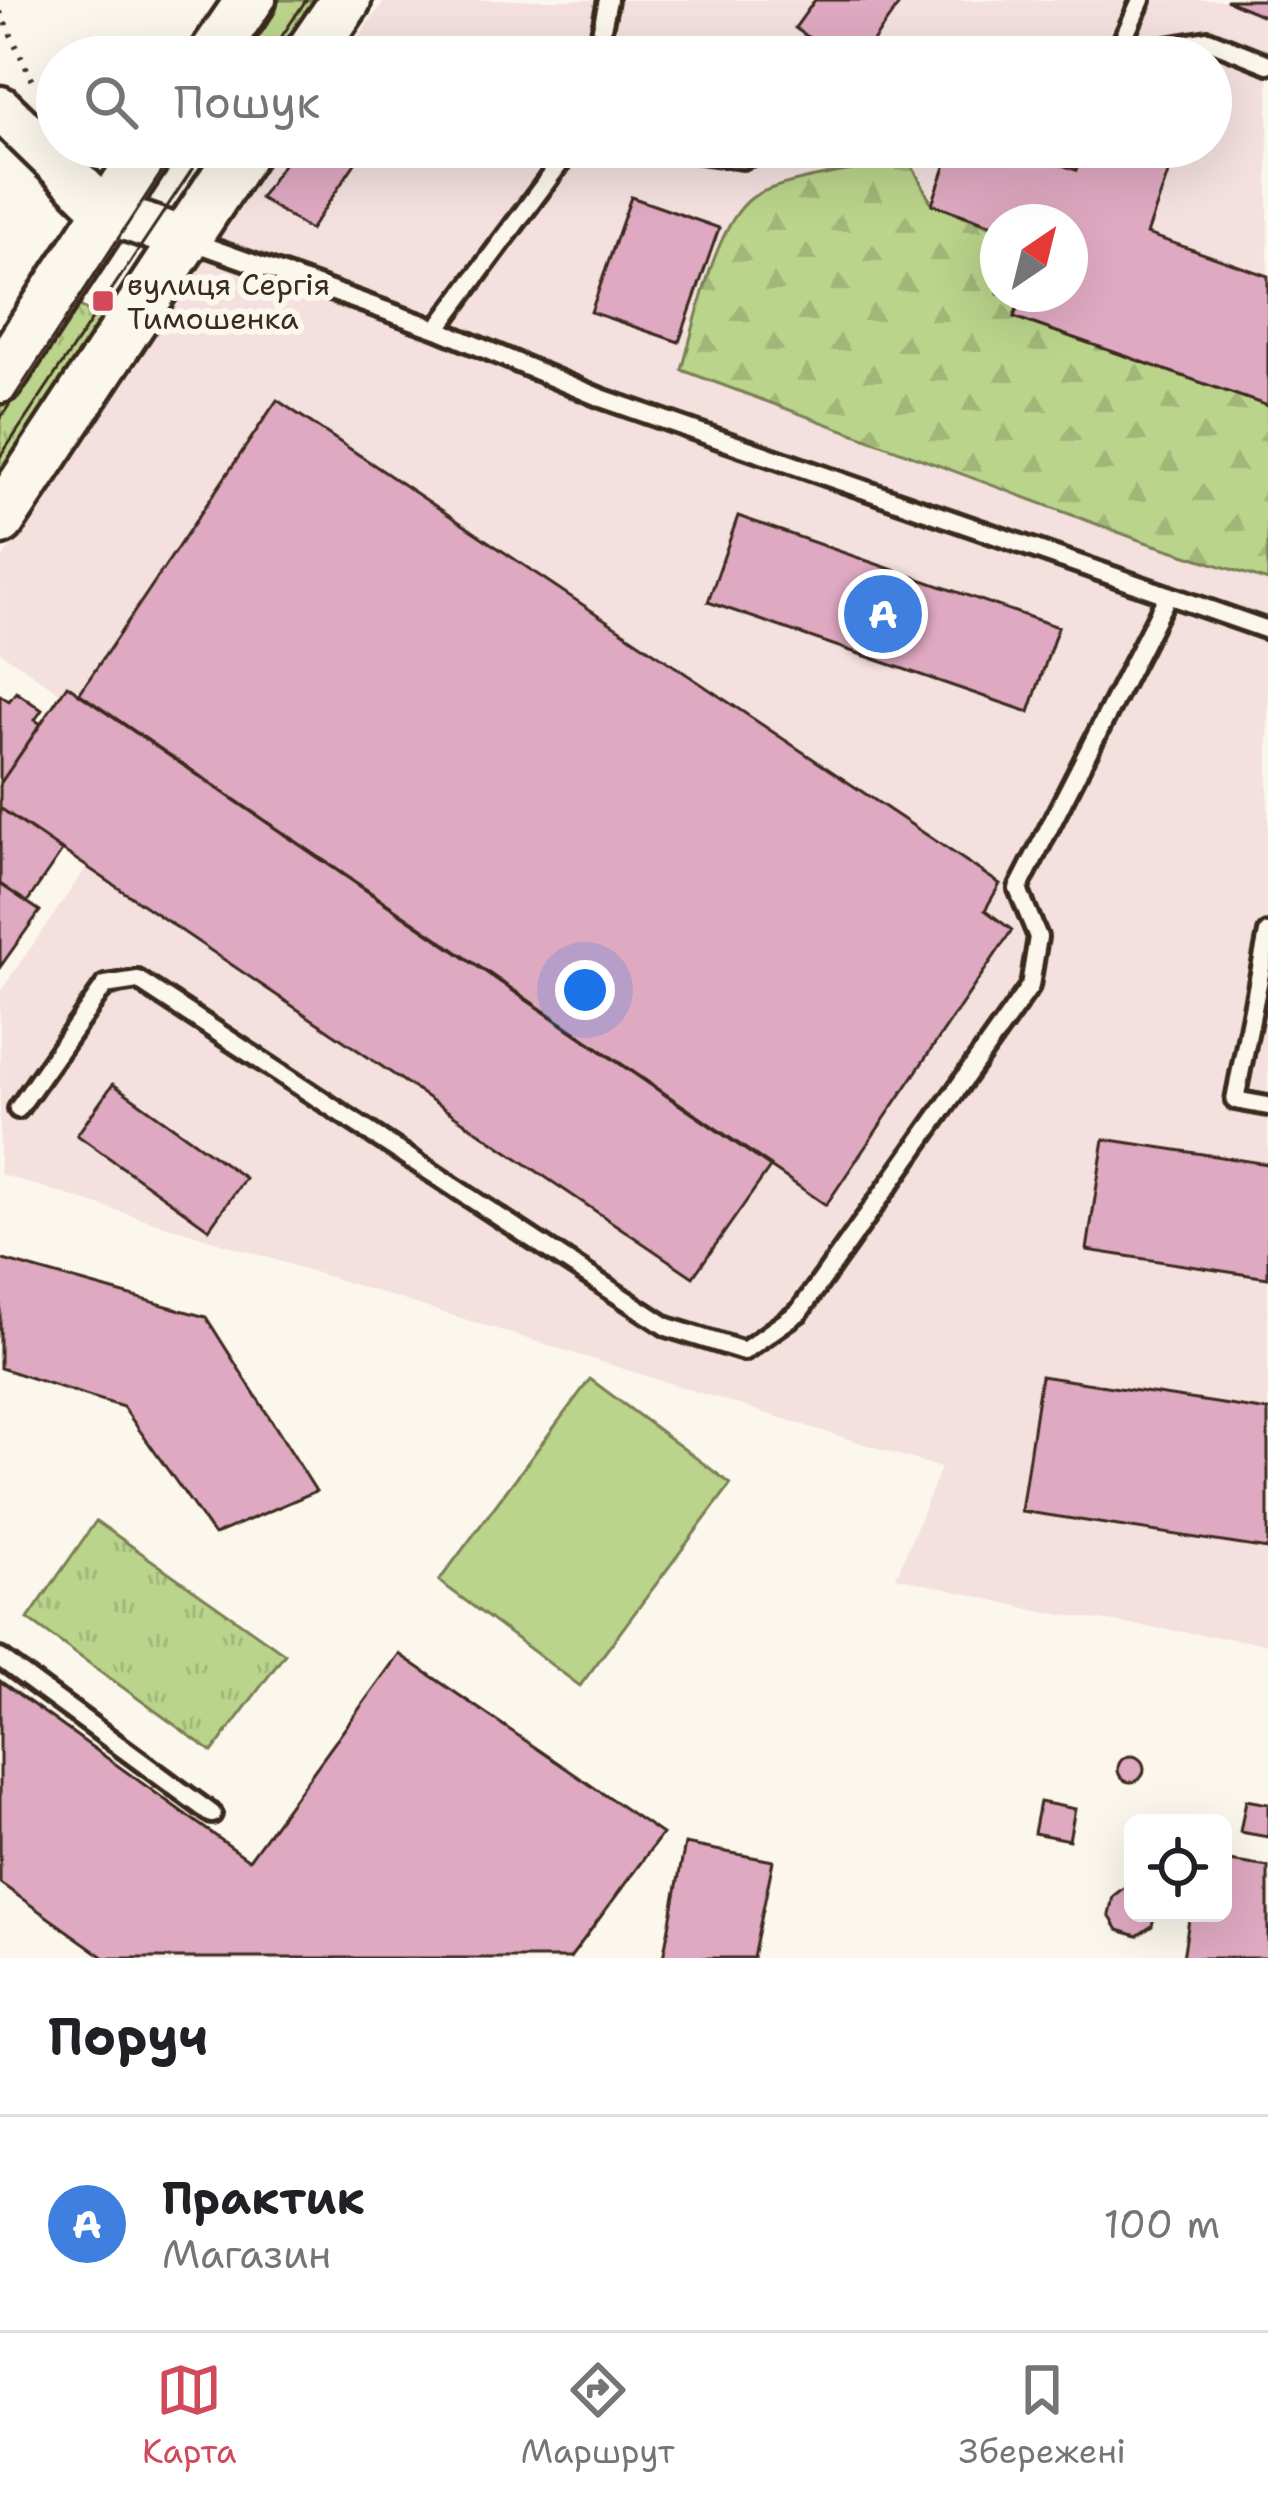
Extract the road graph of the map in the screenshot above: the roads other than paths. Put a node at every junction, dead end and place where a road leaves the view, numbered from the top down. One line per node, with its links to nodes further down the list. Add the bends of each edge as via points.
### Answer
1 (251, 0): 5 (main road)
2 (346, 0): 6 (main road)
3 (608, 0): 7 (lane)
4 (1141, 0): 8 (lane)
5 (226, 36)
6 (321, 36)
7 (600, 36)
8 (1125, 36)
9 (1232, 50): 10 (lane)
10 (1268, 64)
11 (0, 108): 12 (street)
12 (36, 143)
13 (62, 168): 17 (street)
14 (137, 168): 17 (main road)
15 (233, 168): 18 (main road)
16 (556, 168): 19 (lane)
17 (107, 212): 18 (street); 20 (main road)
18 (184, 239): 19 (lane); 21 (main road)
19 (437, 329): 22 (lane, via 601,398)
20 (0, 378)
21 (0, 520)
22 (1168, 595): 23 (lane); 26 (lane, via 1018,889 1038,938 1030,986 799,1312 744,1351 667,1327 138,980 105,985)
23 (1268, 630)
24 (1268, 934): 25 (lane, via 1234,1100)
25 (1268, 1106)
26 (18, 1109)
27 (0, 1658): 28 (lane)
28 (212, 1814)

